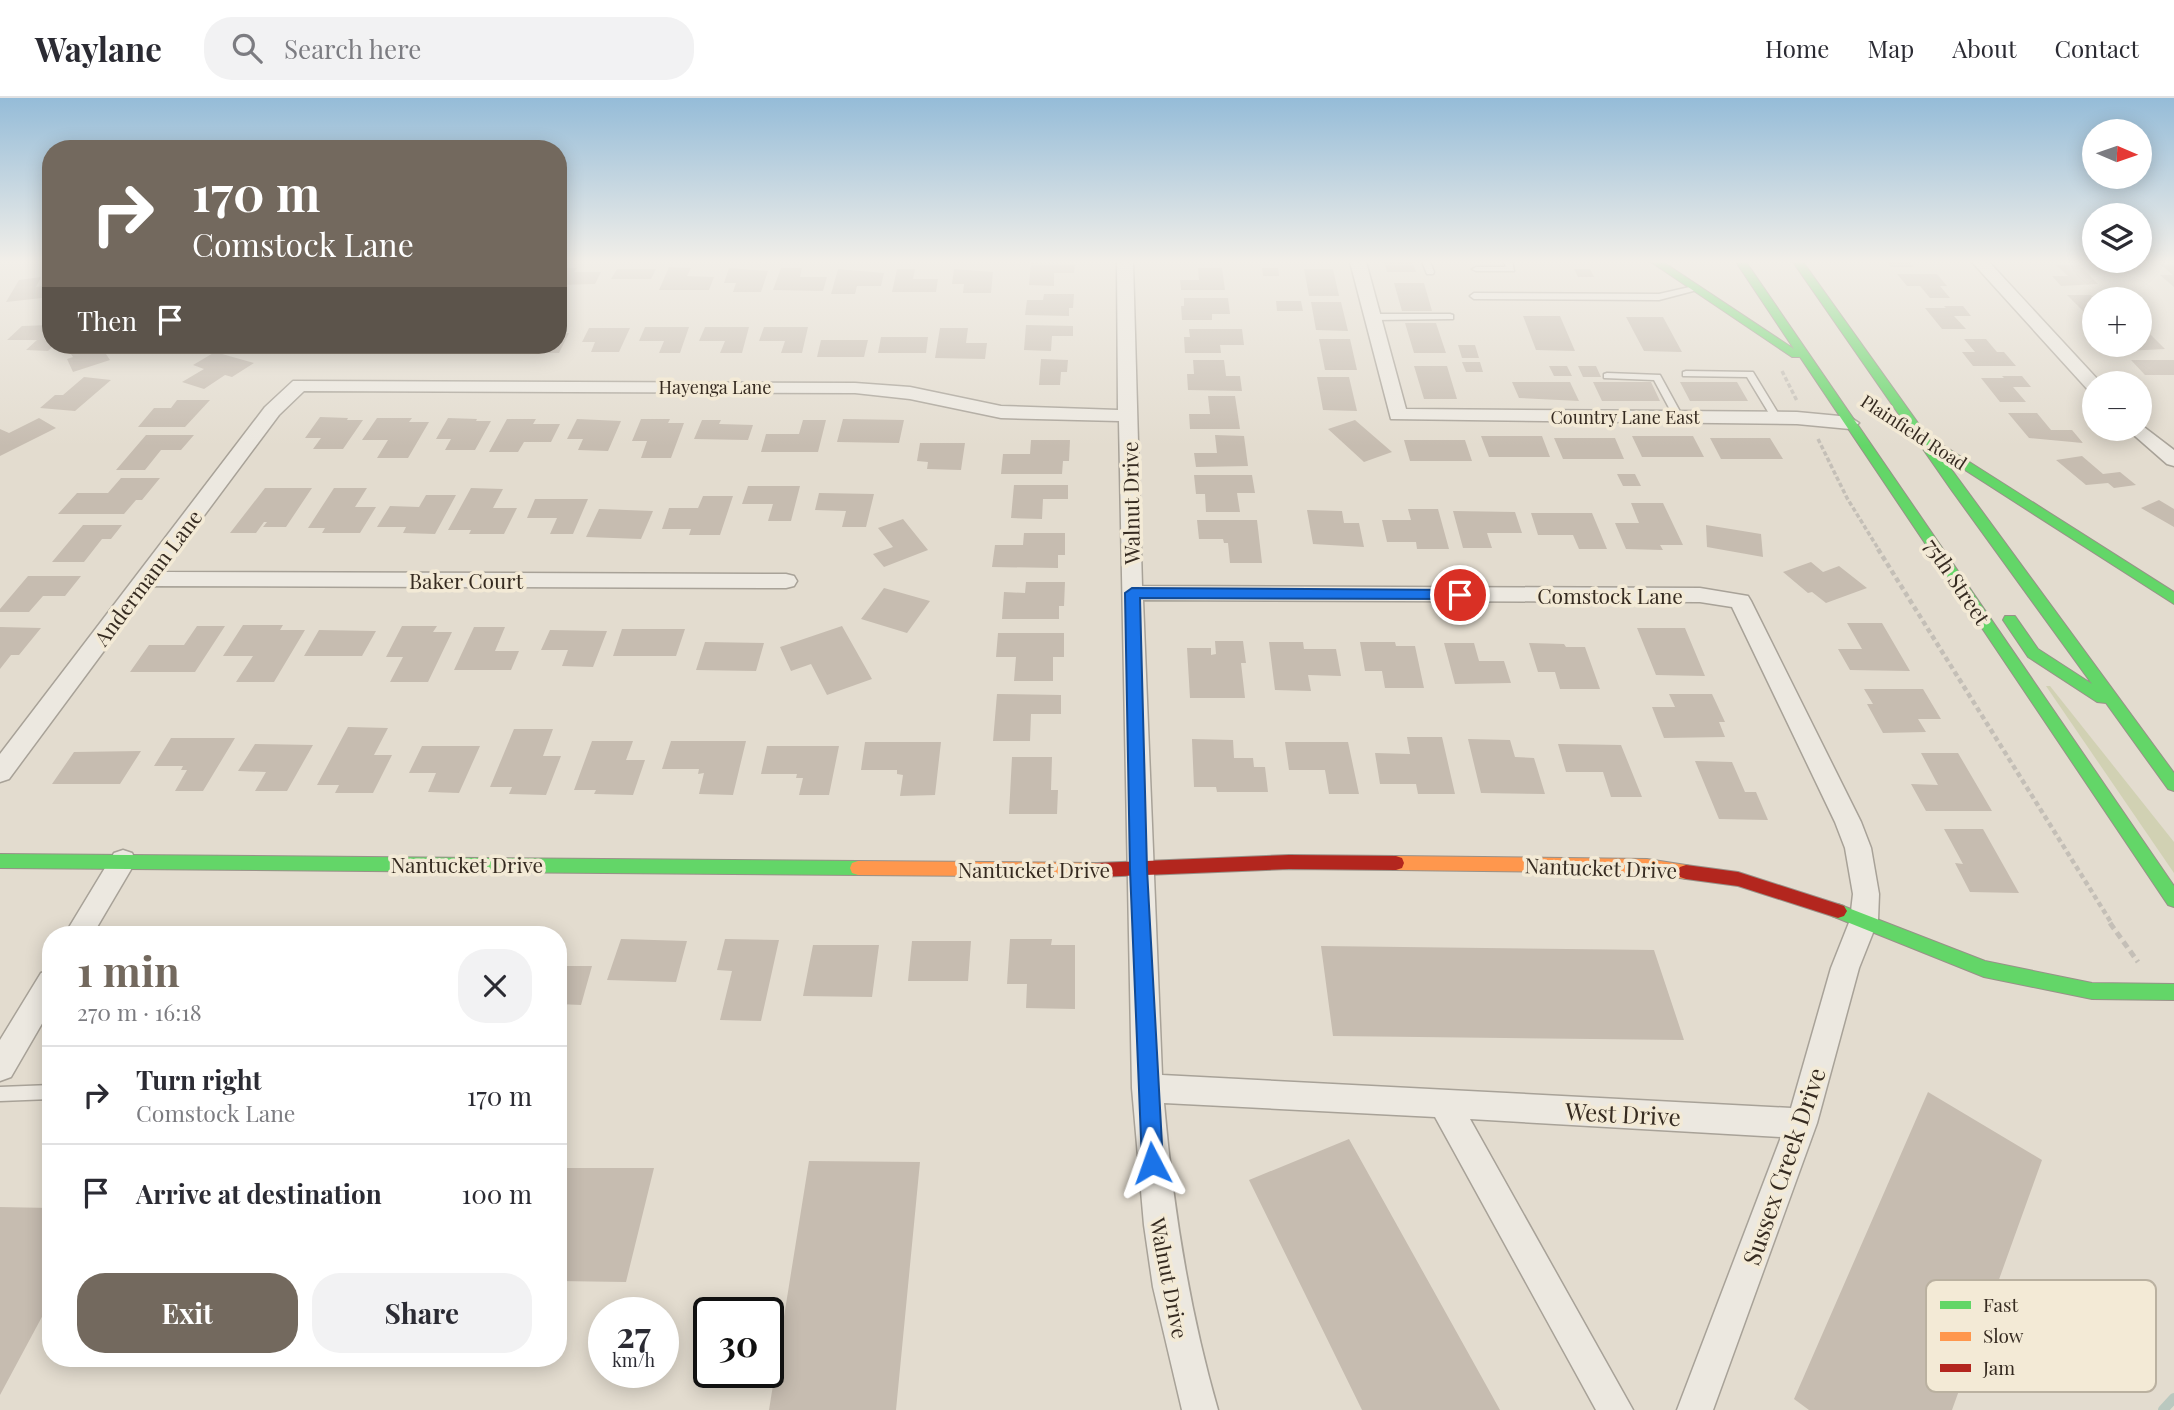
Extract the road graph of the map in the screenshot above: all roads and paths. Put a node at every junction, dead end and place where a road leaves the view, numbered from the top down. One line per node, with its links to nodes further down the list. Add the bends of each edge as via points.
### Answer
1 (1126, 323): 16 (street, Walnut Drive)
2 (1374, 323): 17 (street, Country Lane East, via 1398,415)
3 (1748, 323): 7 (main road, Plainfield Road)
4 (1784, 323): 7 (main road, 75th Street)
5 (1841, 323): 21 (main road)
6 (2036, 323): 8 (street)
7 (1814, 367): 13 (main road, Plainfield Road); 19 (main road, 75th Street)
8 (2082, 373)
9 (1686, 374): 18 (lane, via 1750,374)
10 (1784, 375): 14 (path)
11 (1607, 376): 17 (lane, via 1657,377)
12 (299, 385): 16 (street, Hayenga Lane, via 855,387 1001,412); 24 (street, Andermann Lane, via 272,411)
13 (1843, 386)
14 (1801, 410)
15 (1888, 415): 21 (main road, Plainfield Road)
16 (1128, 416): 26 (street, Walnut Drive)
17 (1678, 417): 18 (street, Country Lane East)
18 (1776, 418): 19 (street, Country Lane East)
19 (1850, 422): 35 (main road, 75th Street)
20 (1816, 436): 38 (path, via 1847,498 1954,673 2091,895)
21 (1923, 438): 27 (main road, Plainfield Road); 29 (main road)
22 (2151, 441): 23 (street)
23 (2174, 460)
24 (146, 579): 25 (street, Baker Court); 30 (street, Andermann Lane)
25 (786, 581)
26 (1132, 593): 34 (street, Walnut Drive); 36 (street, Comstock Lane, via 1700,595 1740,601 1858,848 1866,894)
27 (2174, 599)
28 (2002, 609): 29 (main road, via 2033,653)
29 (2119, 709): 31 (main road)
30 (0, 772)
31 (2174, 785)
32 (0, 861): 33 (main road, Nantucket Drive)
33 (122, 861): 34 (main road, Nantucket Drive); 37 (street)
34 (1139, 869): 36 (main road, Nantucket Drive, via 1289,862 1647,866 1738,879); 42 (street, Walnut Drive)
35 (2174, 900)
36 (1864, 920): 39 (main road, Nantucket Drive, via 1984,969 2038,982 2092,990); 46 (street, Sussex Creek Drive, via 1845,968)
37 (84, 926)
38 (2144, 969)
39 (2174, 992)
40 (42, 997): 41 (street)
41 (0, 1067)
42 (1147, 1088): 45 (street, West Drive); 47 (street, Walnut Drive, via 1157,1221)
43 (42, 1092): 44 (lane)
44 (0, 1094)
45 (1444, 1103): 46 (street, West Drive); 48 (street)
46 (1802, 1123): 49 (street, Sussex Creek Drive)
47 (1200, 1410)
48 (1615, 1410)
49 (1695, 1410)

